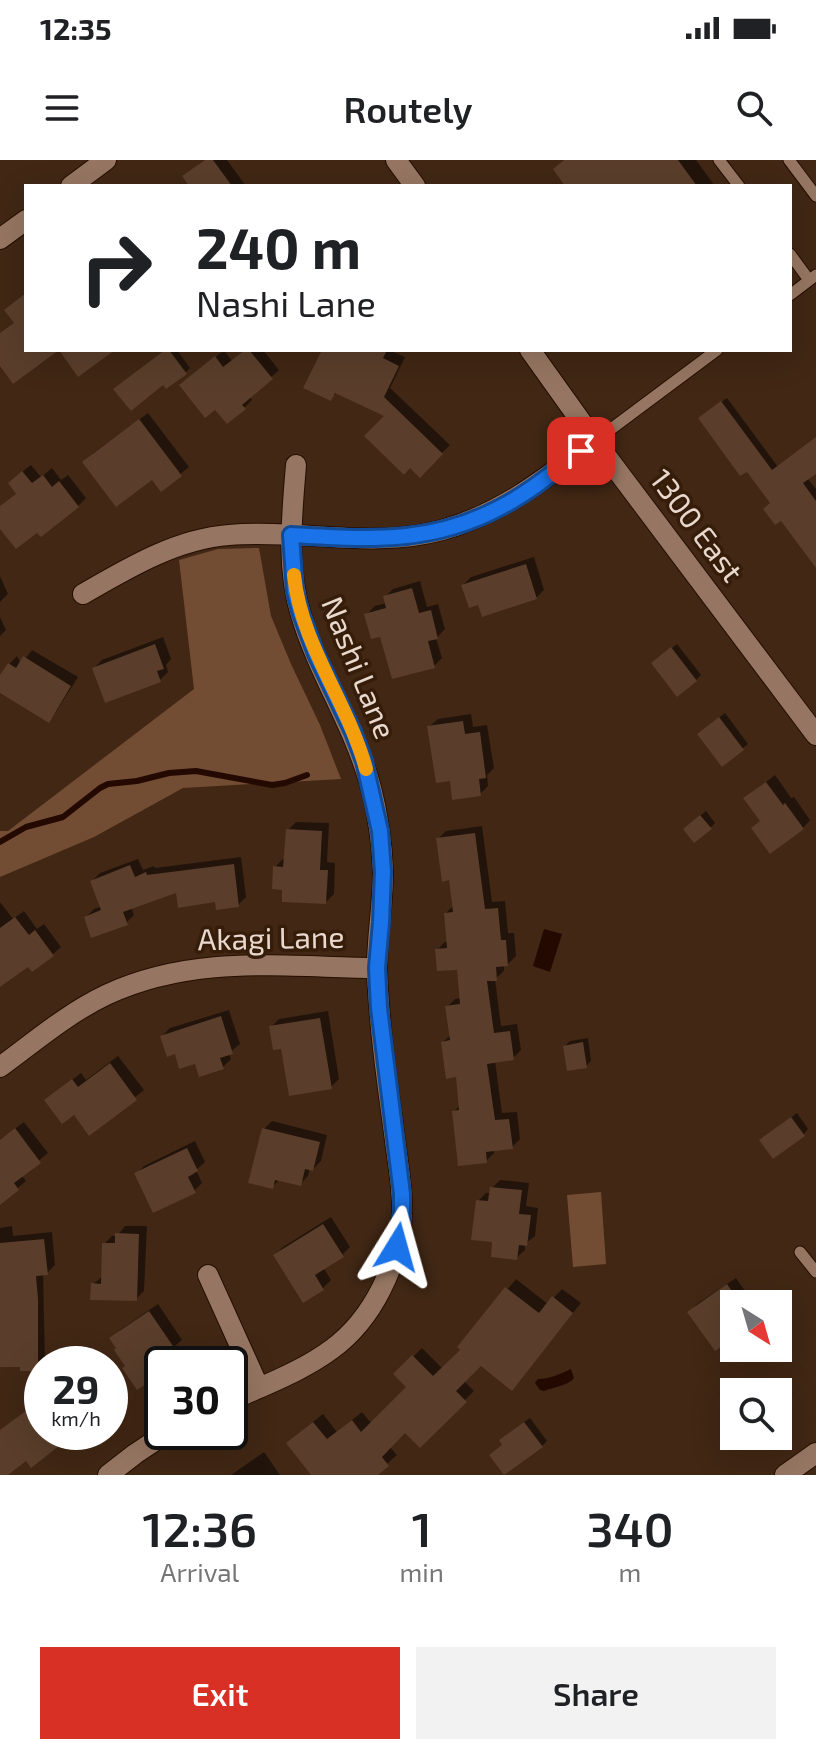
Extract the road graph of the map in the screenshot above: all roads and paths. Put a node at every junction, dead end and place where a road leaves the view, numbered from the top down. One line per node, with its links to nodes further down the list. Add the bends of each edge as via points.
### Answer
1 (106, 160): 5 (street)
2 (719, 160): 7 (lane)
3 (789, 160): 8 (lane)
4 (404, 163): 6 (street)
5 (74, 184)
6 (414, 184)
7 (737, 184)
8 (816, 196)
9 (24, 221): 10 (street)
10 (0, 239)
11 (792, 256): 12 (lane)
12 (813, 278): 13 (lane)
13 (792, 294)
14 (531, 352): 16 (street, 1300 East)
15 (714, 352): 16 (lane)
16 (595, 441): 18 (street, via 500,508 442,530 382,539); 20 (street, 1300 East)
17 (296, 465): 18 (street, Nashi Lane)
18 (291, 535): 19 (street, via 226,535 191,542); 21 (street, Nashi Lane, via 301,614 364,761 380,831)
19 (83, 594)
20 (816, 735)
21 (377, 968): 22 (street, Akagi Lane, via 225,966 140,981 73,1015); 26 (street, Nashi Lane, via 402,1194 397,1247 381,1290 353,1330 313,1362)
22 (0, 1067)
23 (800, 1252): 24 (lane)
24 (816, 1272)
25 (208, 1275): 26 (street)
26 (259, 1388): 27 (street, Nashi Lane)
27 (248, 1393)
28 (144, 1448): 30 (street)
29 (816, 1453): 31 (street)
30 (108, 1475)
31 (785, 1475)

